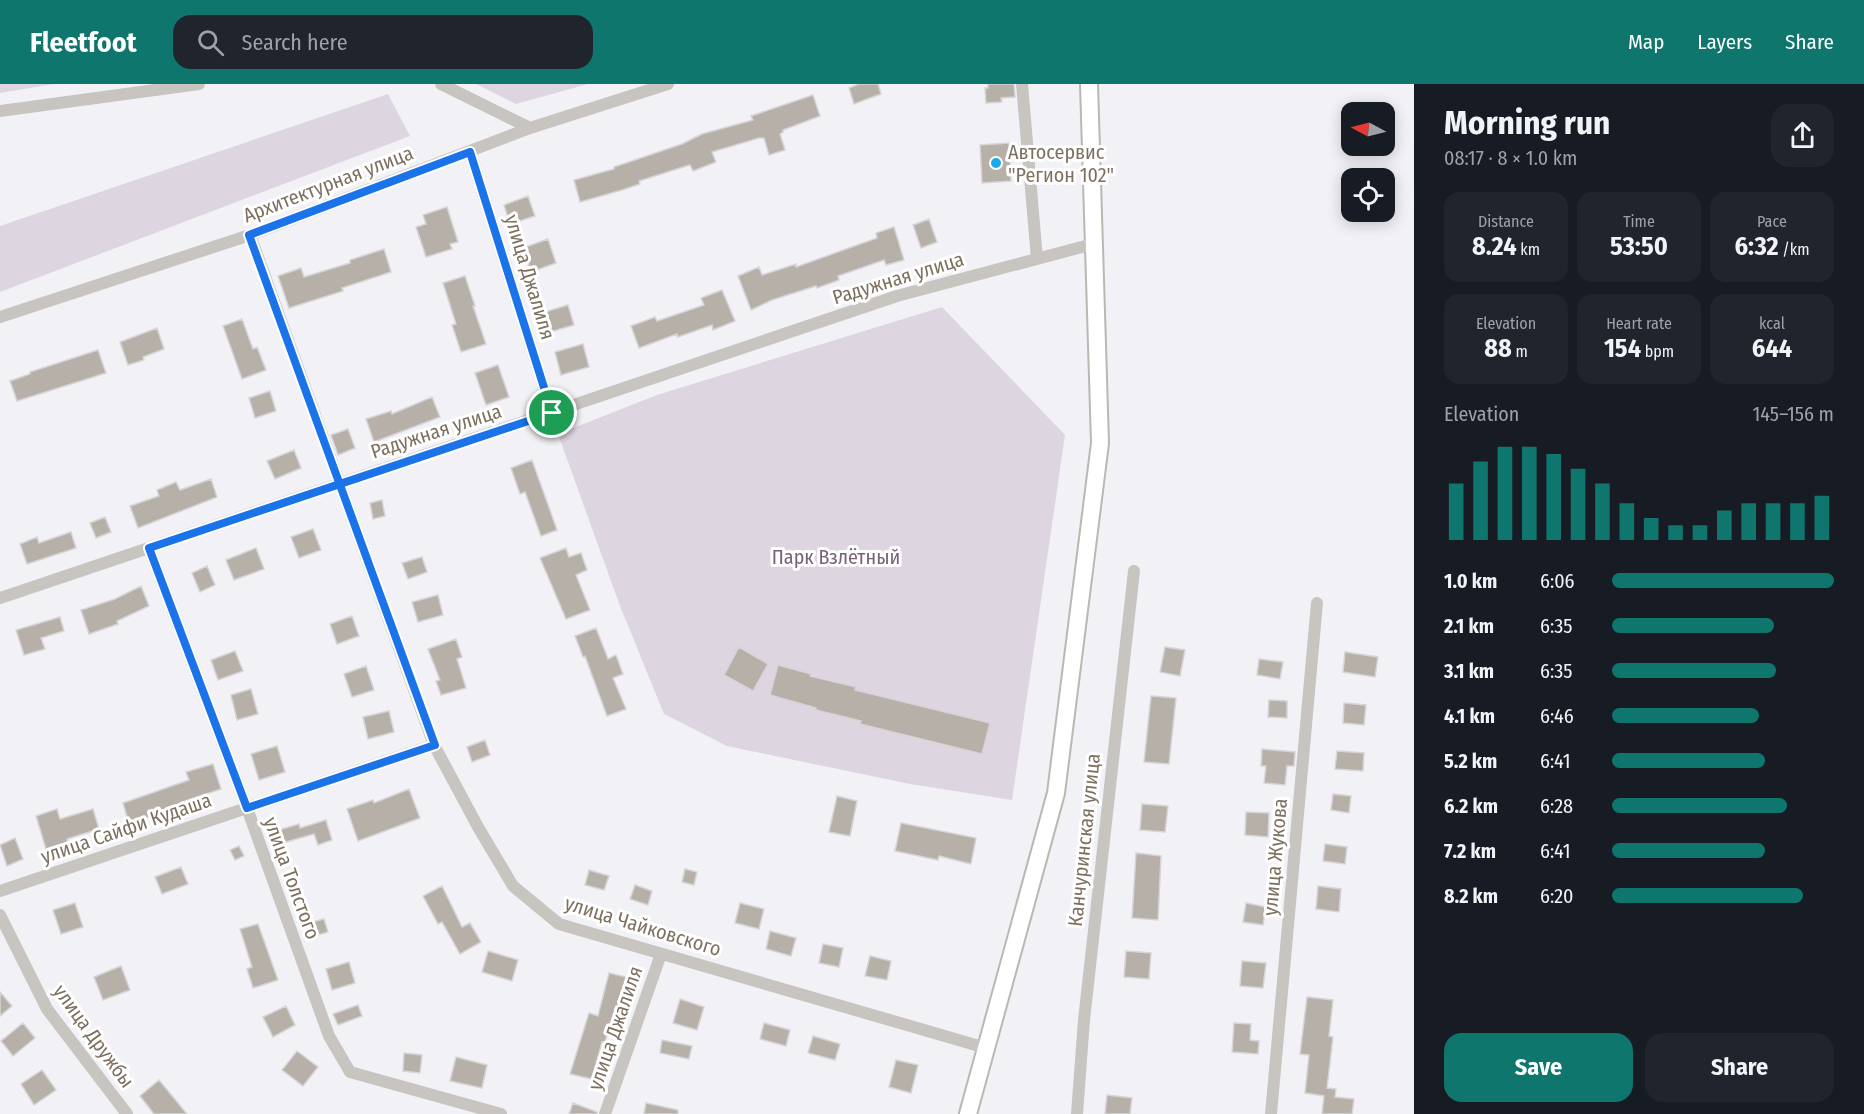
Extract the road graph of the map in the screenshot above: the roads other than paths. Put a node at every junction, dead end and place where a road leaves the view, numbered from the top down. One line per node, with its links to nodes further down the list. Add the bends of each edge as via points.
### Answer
1 (199, 84): 6 (street)
2 (441, 84): 7 (street)
3 (668, 84): 7 (street, Архитектурная улица)
4 (1022, 84): 11 (street)
5 (1089, 84): 10 (main road)
6 (0, 111)
7 (530, 128): 8 (street, Архитектурная улица)
8 (470, 152): 9 (street, Архитектурная улица); 13 (street, улица Джалиля)
9 (249, 235): 12 (street, Архитектурная улица); 14 (street, улица Чайковского)
10 (1093, 244): 11 (street, Радужная улица); 24 (main road, via 1100,443 1056,793)
11 (1037, 259): 13 (street, Радужная улица, via 897,296)
12 (0, 317)
13 (552, 413): 14 (street, Радужная улица)
14 (339, 483): 15 (street, Радужная улица); 19 (street, улица Чайковского)
15 (149, 548): 17 (street, Радужная улица); 20 (street, улица Толстого)
16 (1134, 571): 29 (street, Канчуринская улица)
17 (0, 598)
18 (1317, 603): 30 (street, улица Жукова)
19 (435, 745): 20 (street, улица Сайфи Кудаша); 23 (street, улица Чайковского, via 513,885 559,924)
20 (247, 808): 21 (street, улица Сайфи Кудаша); 26 (street, улица Толстого, via 328,1036 350,1072)
21 (0, 891)
22 (0, 915): 25 (street, улица Дружбы, via 46,1009)
23 (661, 954): 24 (street, улица Чайковского); 27 (street, улица Джалиля)
24 (986, 1048): 28 (main road)
25 (127, 1114)
26 (501, 1114)
27 (605, 1114)
28 (968, 1114)
29 (1077, 1114)
30 (1271, 1114)

